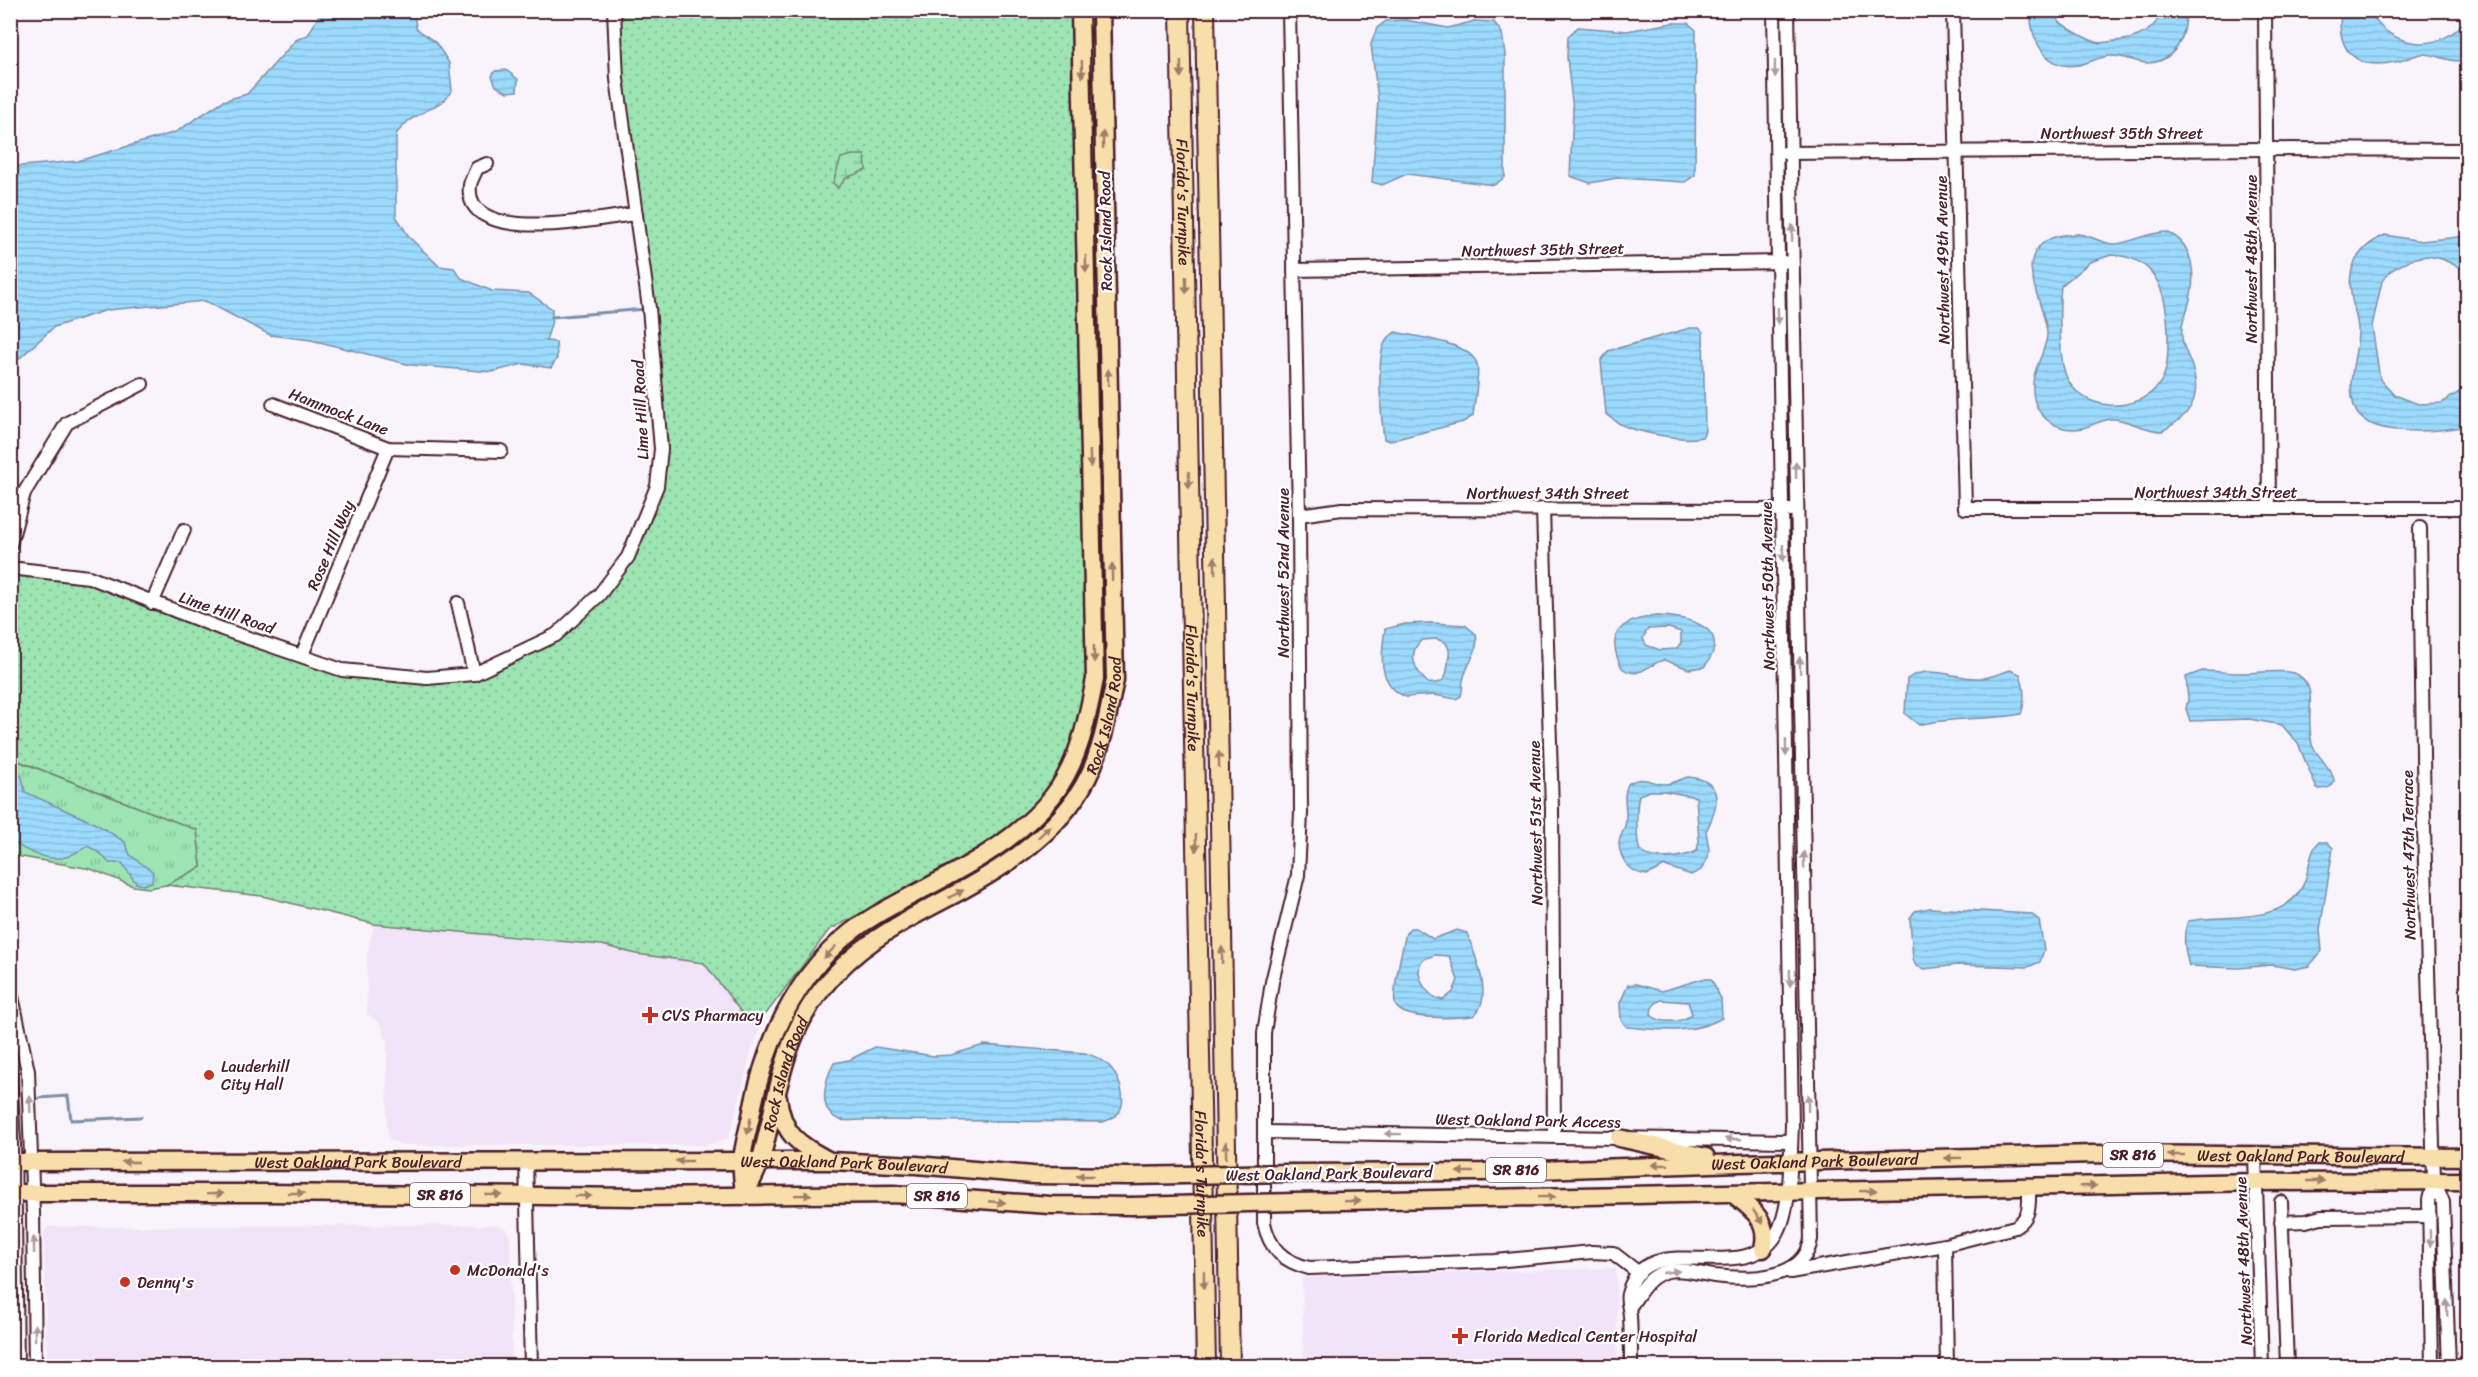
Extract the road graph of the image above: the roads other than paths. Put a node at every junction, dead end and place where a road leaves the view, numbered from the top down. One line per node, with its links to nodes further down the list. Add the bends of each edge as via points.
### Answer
1 (614, 10): 17 (street, Lime Hill Road, via 617,79)
2 (1080, 10): 59 (main road, Rock Island Road, one-way to 59, via 1095,679 1085,730 1070,768 1052,797 1029,819 969,865 864,922 807,977 785,1011 765,1056)
3 (1101, 10): 50 (main road, Rock Island Road, one-way to 3, via 800,1023 821,990 847,961 878,936 1000,870 1023,852 1067,810 1088,777 1104,735 1115,680)
4 (1180, 10): 89 (highway, Florida's Turnpike, one-way to 89)
5 (1205, 10): 90 (highway, Florida's Turnpike, one-way to 5)
6 (1289, 10): 20 (street, Northwest 52nd Avenue)
7 (1774, 10): 14 (street, Northwest 50th Avenue, one-way to 14)
8 (1788, 10): 15 (street, Northwest 50th Avenue)
9 (1953, 10): 12 (street, Northwest 49th Avenue)
10 (2265, 10): 11 (street, Northwest 48th Avenue)
11 (2267, 149): 12 (street, Northwest 35th Street); 13 (street, Northwest 35th Street); 27 (street, Northwest 48th Avenue)
12 (1956, 150): 15 (street, Northwest 35th Street); 26 (street, Northwest 49th Avenue)
13 (2468, 150)
14 (1776, 153): 15 (street, Northwest 35th Street); 18 (street, Northwest 50th Avenue)
15 (1790, 153): 19 (street, Northwest 50th Avenue, one-way to 15)
16 (487, 164): 17 (street, via 477,168 470,184 471,201 483,215 508,223 557,225)
17 (634, 214): 41 (street, Lime Hill Road, via 649,308 661,449 657,486 628,557 599,595 556,635)
18 (1777, 262): 19 (street, Northwest 35th Street); 20 (street, Northwest 35th Street); 29 (street, Northwest 50th Avenue, one-way to 29)
19 (1792, 262): 30 (street, Northwest 50th Avenue, one-way to 19)
20 (1294, 270): 31 (street, Northwest 52nd Avenue)
21 (142, 384): 34 (street, via 67,423 24,493)
22 (273, 404): 23 (street, Hammock Lane)
23 (388, 448): 24 (street, Hammock Lane); 40 (street, Rose Hill Way)
24 (501, 451)
25 (1543, 508): 29 (street, Northwest 34th Street); 31 (street, Northwest 34th Street, via 1342,509); 52 (street, Northwest 51st Avenue, via 1552,810)
26 (1965, 508): 27 (street, Northwest 34th Street)
27 (2269, 508): 28 (street, Northwest 34th Street)
28 (2468, 508)
29 (1782, 510): 30 (street, Northwest 34th Street); 39 (street, Northwest 50th Avenue, one-way to 39)
30 (1796, 510): 38 (street, Northwest 50th Avenue)
31 (1299, 515): 51 (street, Northwest 52nd Avenue, via 1298,875 1264,1033)
32 (2420, 528): 56 (street, Northwest 47th Terrace)
33 (183, 530): 36 (street)
34 (10, 544)
35 (10, 568): 36 (street, Lime Hill Road, via 89,577)
36 (152, 603): 40 (street, Lime Hill Road)
37 (458, 603): 41 (street)
38 (1799, 618): 39 (street); 43 (street, Northwest 50th Avenue, one-way to 38)
39 (1784, 619): 42 (street, Northwest 50th Avenue)
40 (302, 655): 41 (street, Lime Hill Road, via 342,670 427,678)
41 (474, 674)
42 (1786, 724): 43 (street); 44 (street, Northwest 50th Avenue, one-way to 44)
43 (1801, 724): 45 (street, Northwest 50th Avenue)
44 (1787, 823): 45 (street); 46 (street, Northwest 50th Avenue)
45 (1804, 823): 47 (street, Northwest 50th Avenue, one-way to 45)
46 (1789, 919): 47 (street); 54 (street, Northwest 50th Avenue, one-way to 54)
47 (1805, 919): 62 (street, Northwest 50th Avenue, one-way to 47)
48 (10, 987): 64 (street, one-way to 48, via 28,1071)
49 (10, 1072): 63 (street)
50 (777, 1085): 60 (main road, Rock Island Road); 61 (main road, via 787,1130 795,1141)
51 (1264, 1132): 52 (street, West Oakland Park Access, one-way to 51); 83 (street, Northwest 52nd Avenue, via 1264,1222 1279,1254 1291,1263 1309,1268 1496,1261 1592,1252 1613,1253)
52 (1554, 1137): 53 (street, West Oakland Park Access)
53 (1619, 1138): 54 (street, West Oakland Park Access, one-way to 53); 65 (main road)
54 (1791, 1141): 66 (street, Northwest 50th Avenue)
55 (2255, 1156): 56 (main road, West Oakland Park Boulevard / SR 816); 62 (main road, West Oakland Park Boulevard / SR 816, one-way to 62, via 2095,1154); 69 (street, Northwest 48th Avenue)
56 (2434, 1157): 57 (main road, West Oakland Park Boulevard / SR 816); 67 (street, Northwest 47th Terrace)
57 (2468, 1157)
58 (526, 1161): 59 (main road, West Oakland Park Boulevard / SR 816, one-way to 58); 64 (main road, West Oakland Park Boulevard / SR 816, one-way to 64); 76 (street)
59 (742, 1161): 60 (main road, West Oakland Park Boulevard / SR 816); 77 (main road, Rock Island Road)
60 (761, 1161): 61 (main road, West Oakland Park Boulevard / SR 816); 77 (main road, Rock Island Road)
61 (830, 1161): 65 (main road, West Oakland Park Boulevard / SR 816, one-way to 61, bridge, via 1482,1172 1130,1176 1033,1175)
62 (1809, 1161): 66 (main road, West Oakland Park Boulevard / SR 816); 71 (street)
63 (12, 1162): 64 (main road, West Oakland Park Boulevard / SR 816); 72 (street)
64 (32, 1162): 73 (street)
65 (1740, 1162): 66 (main road, West Oakland Park Boulevard / SR 816)
66 (1789, 1162): 74 (street)
67 (2434, 1180): 68 (main road, West Oakland Park Boulevard / SR 816); 69 (main road, West Oakland Park Boulevard / SR 816, one-way to 67); 79 (street, Northwest 47th Terrace); 96 (street, Northwest 47th Terrace, one-way to 67, via 2443,1202)
68 (2468, 1181)
69 (2258, 1182): 70 (main road, West Oakland Park Boulevard / SR 816, one-way to 69); 93 (street, Northwest 48th Avenue)
70 (2029, 1188): 71 (main road, West Oakland Park Boulevard / SR 816, one-way to 70); 81 (street, via 2030,1207 2024,1221 2015,1227)
71 (1810, 1192): 74 (main road, West Oakland Park Boulevard / SR 816); 84 (street, via 1809,1247 1801,1262)
72 (12, 1193): 73 (main road, West Oakland Park Boulevard / SR 816); 86 (street)
73 (33, 1193): 76 (main road, West Oakland Park Boulevard / SR 816, one-way to 76); 87 (street, one-way to 73)
74 (1787, 1193): 75 (main road, West Oakland Park Boulevard / SR 816); 82 (street, via 1785,1214 1777,1234)
75 (1733, 1194): 77 (main road, West Oakland Park Boulevard / SR 816, one-way to 75, bridge, via 893,1194 1131,1206); 82 (main road, one-way to 82, via 1761,1219 1765,1233)
76 (528, 1196): 77 (main road, West Oakland Park Boulevard / SR 816, one-way to 77); 88 (street)
77 (744, 1196)
78 (2281, 1202): 80 (street)
79 (2430, 1216): 80 (street, via 2320,1217); 95 (street, Northwest 47th Terrace, one-way to 95)
80 (2281, 1222): 94 (street)
81 (1945, 1245): 84 (street); 92 (street)
82 (1763, 1249): 83 (street, via 1724,1260 1665,1258)
83 (1638, 1273): 85 (street, via 1629,1290)
84 (1776, 1274): 85 (street, one-way to 84, via 1643,1286 1668,1270 1717,1276)
85 (1629, 1308): 91 (street)
86 (17, 1366)
87 (35, 1366)
88 (531, 1366)
89 (1206, 1366)
90 (1230, 1366)
91 (1631, 1366)
92 (1947, 1366)
93 (2262, 1366)
94 (2287, 1366)
95 (2432, 1366)
96 (2448, 1366)

